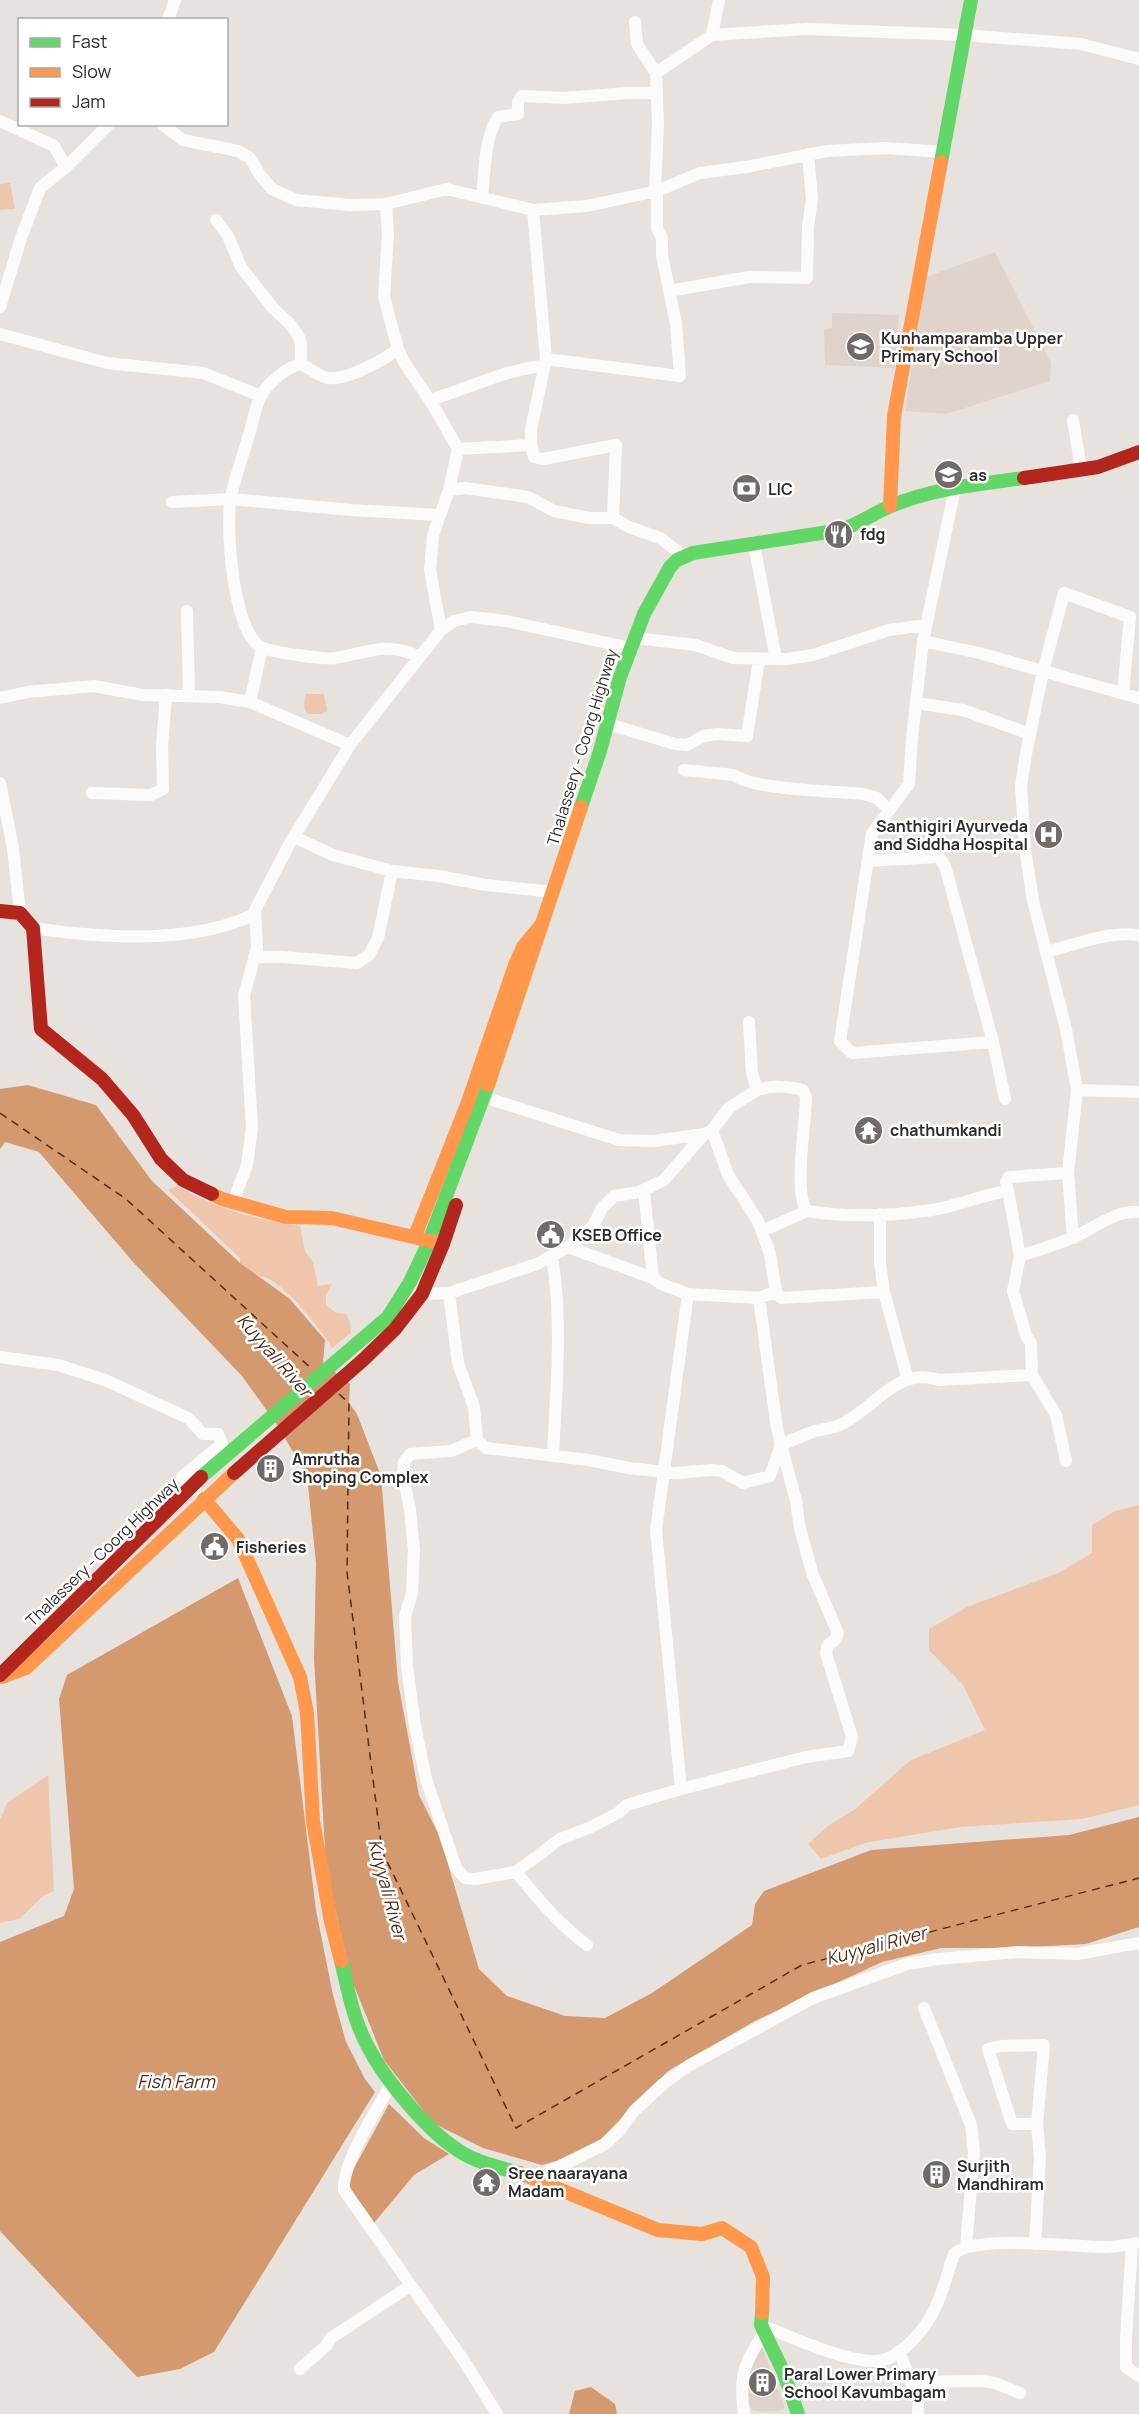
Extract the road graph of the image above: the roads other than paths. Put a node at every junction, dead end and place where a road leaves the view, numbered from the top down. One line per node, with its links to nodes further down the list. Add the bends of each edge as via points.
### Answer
1 (175, 0): 4 (street)
2 (719, 0): 6 (street)
3 (971, 0): 7 (main road)
4 (169, 18)
5 (635, 22): 9 (street, via 637,44)
6 (712, 35): 7 (street, via 807,28); 9 (street)
7 (964, 35): 8 (street, via 1081,44); 14 (main road)
8 (1139, 59)
9 (656, 73): 10 (street)
10 (657, 93): 17 (street); 18 (street, via 564,99 522,96 518,114 498,117 494,123)
11 (0, 121): 16 (street, via 54,146)
12 (107, 126): 16 (street)
13 (165, 126): 19 (street, via 183,140 238,151 250,158 272,189 296,200)
14 (943, 152): 15 (street, via 887,148); 39 (main road, via 894,416)
15 (808, 154): 17 (street, via 700,174); 22 (street, via 812,199 807,278 749,276)
16 (66, 167): 23 (street, via 40,188)
17 (656, 191): 20 (street, via 587,206); 22 (street, via 657,228 662,238)
18 (482, 198): 19 (street, via 447,189); 20 (street)
19 (386, 204): 25 (street, via 384,297)
20 (533, 210): 26 (street)
21 (216, 220): 27 (street, via 228,236 241,267 299,337)
22 (669, 291): 26 (street, via 680,376)
23 (0, 307)
24 (0, 334): 28 (street, via 107,363 203,374)
25 (398, 349): 27 (street, via 382,361 340,376 326,378); 29 (street)
26 (544, 362): 29 (street, via 433,399); 31 (street)
27 (301, 364): 28 (street, via 290,367)
28 (261, 396): 37 (street)
29 (433, 405): 32 (street)
30 (1073, 420): 34 (street)
31 (531, 446): 32 (street); 41 (street, via 534,457 543,459 616,445)
32 (458, 449): 36 (street)
33 (1139, 452): 34 (main road)
34 (1081, 469): 35 (main road)
35 (956, 488): 39 (main road); 45 (street)
36 (449, 490): 40 (street); 41 (street, via 465,488 528,497 554,511)
37 (231, 499): 38 (street); 40 (street); 49 (street, via 229,540 240,616)
38 (172, 502)
39 (890, 506): 42 (main road, via 848,528)
40 (439, 515): 46 (street, via 430,570)
41 (613, 518): 43 (street, via 660,537)
42 (754, 544): 43 (main road); 51 (street)
43 (684, 556): 48 (main road, Thalassery - Coorg Highway, via 664,577)
44 (187, 611): 56 (street)
45 (926, 626): 47 (street); 51 (street, via 889,630 813,655)
46 (441, 630): 48 (street, via 454,621 471,617); 50 (street)
47 (923, 641): 53 (street); 60 (street)
48 (633, 643): 52 (street, via 696,645 733,658); 61 (main road, Thalassery - Coorg Highway, via 617,682)
49 (262, 648): 50 (street, via 318,658 383,648); 59 (street)
50 (418, 656): 63 (street)
51 (776, 659): 52 (street)
52 (759, 660): 61 (street, via 747,736 717,734 687,745 675,744)
53 (1043, 671): 54 (street); 54 (street, via 1064,593 1130,617); 62 (street)
54 (1123, 693): 58 (street)
55 (166, 695): 56 (street); 57 (street, via 94,686); 66 (street, via 163,789 151,795)
56 (189, 696): 59 (street)
57 (0, 698)
58 (1139, 698)
59 (250, 702): 63 (street)
60 (916, 703): 62 (street, via 963,710); 67 (street, via 909,784)
61 (608, 724): 71 (main road, Thalassery - Coorg Highway)
62 (1030, 734): 78 (street, via 1021,786 1025,849 1033,901)
63 (350, 745): 68 (street)
64 (684, 770): 67 (street, via 734,775 761,784 863,794 877,798)
65 (0, 783): 73 (street)
66 (93, 793)
67 (888, 809): 69 (street, via 872,833)
68 (294, 837): 70 (street, via 333,855); 74 (street)
69 (868, 861): 82 (street, via 939,857 945,866); 82 (street, via 840,1041 852,1053)
70 (392, 872): 71 (street); 79 (street, via 378,938 369,955 357,963)
71 (554, 892): 75 (main road, Thalassery - Coorg Highway)
72 (0, 911): 73 (main road)
73 (20, 913): 76 (main road)
74 (255, 914): 76 (street, via 236,924 175,936 76,934); 79 (street)
75 (545, 921): 80 (main road, Thalassery - Coorg Highway); 97 (main road, via 523,946 515,965 468,1102)
76 (33, 928): 92 (main road, via 41,1029 102,1079 133,1115 161,1159 183,1180)
77 (1139, 935): 78 (street, via 1101,938)
78 (1047, 952): 84 (street)
79 (254, 957): 92 (street, via 244,994 251,1149)
80 (530, 963): 87 (main road, via 530,992); 119 (main road, Thalassery - Coorg Highway, via 479,1112 419,1267 402,1299 353,1348 204,1474)
81 (749, 1022): 83 (street)
82 (993, 1042): 86 (street)
83 (756, 1090): 88 (street, via 729,1108); 93 (street, via 772,1086 791,1088 802,1090 806,1097 801,1198)
84 (1077, 1090): 85 (street); 89 (street)
85 (1139, 1092)
86 (1005, 1099)
87 (493, 1100): 88 (street, via 619,1140 654,1141); 99 (main road)
88 (708, 1132): 90 (street, via 664,1180); 96 (street, via 728,1175)
89 (1068, 1173): 91 (street, via 1009,1177 1005,1182); 98 (street)
90 (644, 1190): 100 (street, via 614,1196 593,1226); 103 (street)
91 (1008, 1191): 95 (street, via 933,1210); 101 (street)
92 (233, 1202): 97 (main road, via 286,1217 332,1218)
93 (807, 1211): 95 (street); 96 (street)
94 (1139, 1212): 98 (street, via 1118,1215)
95 (880, 1214): 105 (street)
96 (762, 1231): 104 (street)
97 (415, 1236): 99 (main road)
98 (1073, 1238): 101 (street)
99 (443, 1244): 106 (main road)
100 (568, 1248): 102 (street); 103 (street)
101 (1020, 1256): 111 (street, via 1013,1291 1031,1343)
102 (552, 1257): 107 (street); 115 (street, via 558,1328)
103 (653, 1278): 108 (street)
104 (776, 1292): 105 (street, via 781,1298); 109 (street)
105 (884, 1292): 112 (street)
106 (422, 1293): 107 (street); 118 (main road, via 395,1329)
107 (449, 1293): 113 (street, via 458,1363 474,1407)
108 (688, 1294): 109 (street); 117 (street)
109 (759, 1298): 114 (street)
110 (0, 1357): 118 (street, via 40,1361 87,1374 188,1418 203,1434 218,1434 222,1444 182,1477)
111 (1032, 1375): 112 (street, via 939,1380 927,1376); 116 (street, via 1056,1415)
112 (908, 1380): 114 (street, via 884,1391 842,1424)
113 (477, 1440): 115 (street, via 486,1448); 121 (street, via 450,1451 410,1454 404,1462 414,1550 405,1616 407,1666 426,1779 456,1868 465,1878 474,1879)
114 (781, 1445): 117 (street, via 770,1476 751,1481 743,1482 722,1471); 120 (street, via 808,1559 838,1634 826,1653 852,1737 849,1751 806,1757)
115 (553, 1456): 117 (street)
116 (1066, 1461)
117 (664, 1472): 120 (street, via 656,1530)
118 (204, 1499): 119 (main road, via 26,1668); 125 (main road, via 238,1539 300,1677 307,1713 314,1821 331,1922 359,2029)
119 (0, 1676)
120 (681, 1789): 121 (street, via 627,1805 618,1814 560,1839)
121 (516, 1872): 123 (street, via 570,1932)
122 (1139, 1943): 127 (street, via 1077,1954 1018,1952 907,1964 813,1998 688,2066 634,2111 605,2144)
123 (587, 1945)
124 (924, 2008): 130 (street, via 971,2125 974,2152)
125 (391, 2084): 127 (main road, via 453,2148 473,2159); 131 (street, via 349,2164 343,2179 344,2190)
126 (1037, 2124): 126 (street, via 1044,2045 988,2049 1011,2124); 129 (street, via 1040,2158)
127 (536, 2178): 132 (main road, via 658,2230 702,2234 722,2228 744,2242 751,2247 763,2277)
128 (1136, 2243): 129 (street, via 1110,2247); 135 (street, via 1126,2367)
129 (1035, 2244): 130 (street, via 988,2243)
130 (966, 2247): 133 (street, via 954,2254 935,2309)
131 (410, 2286): 134 (street, via 331,2338); 138 (street)
132 (762, 2329): 133 (street, via 837,2354 876,2361); 139 (street, via 742,2375); 140 (main road)
133 (899, 2351): 136 (street)
134 (300, 2369)
135 (1139, 2376)
136 (913, 2382): 137 (street, via 981,2381); 141 (street)
137 (1020, 2393)
138 (496, 2414)
139 (744, 2414)
140 (798, 2414)
141 (918, 2414)

